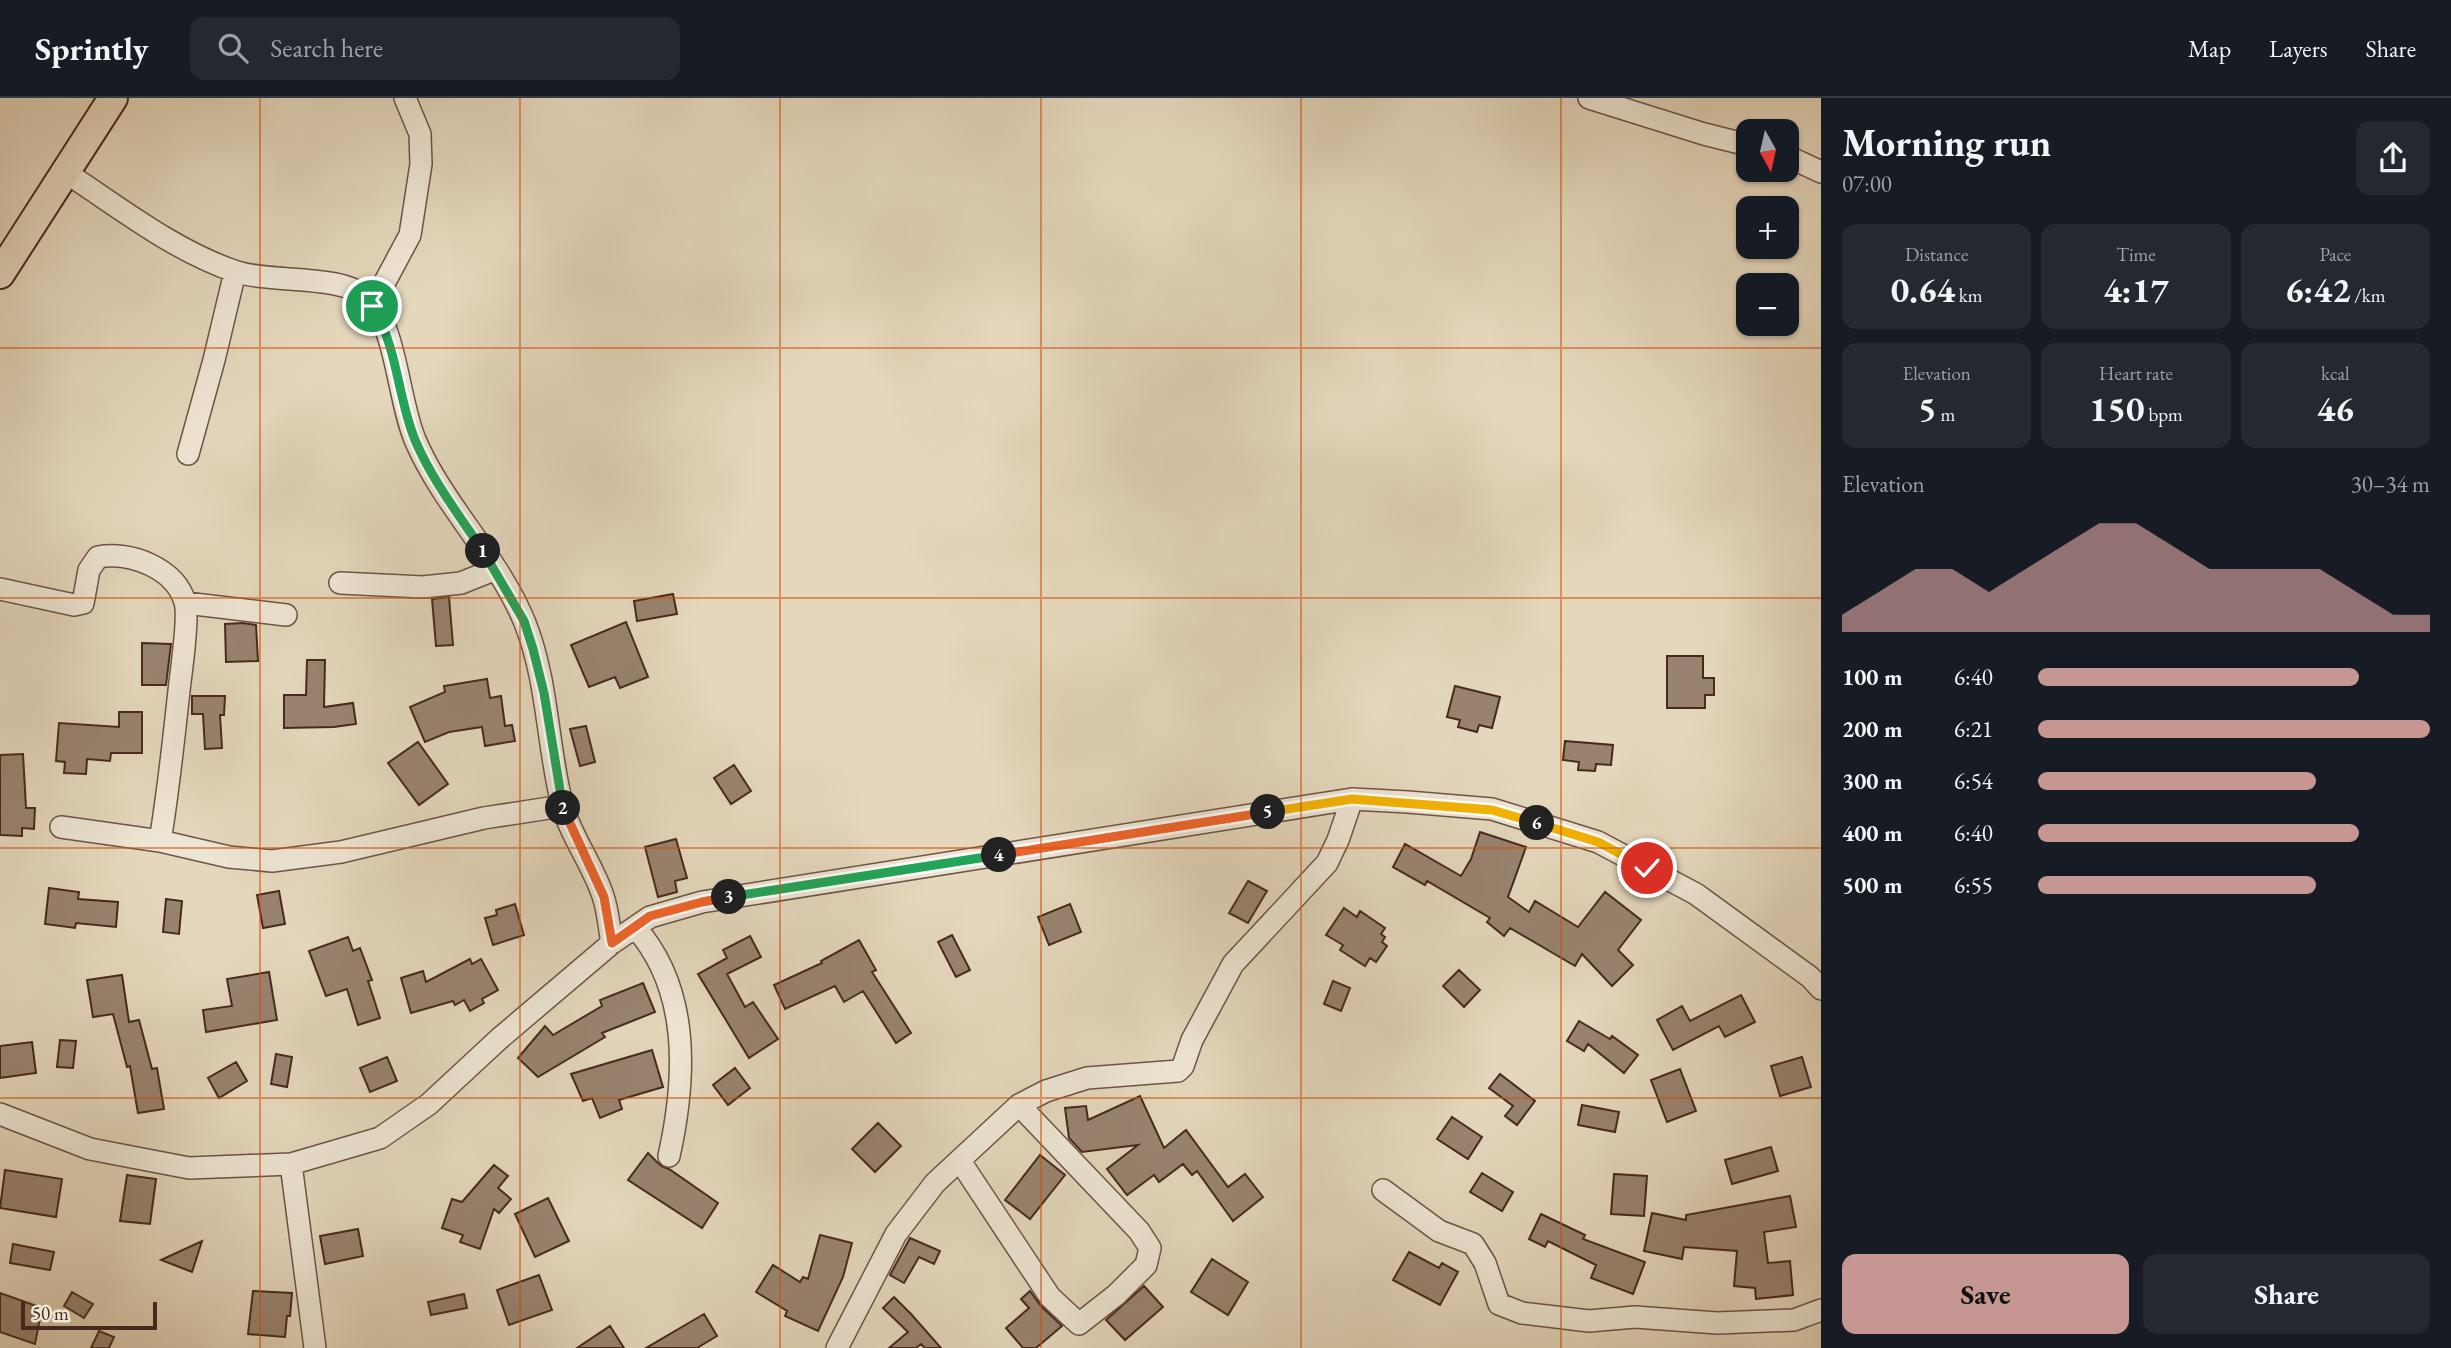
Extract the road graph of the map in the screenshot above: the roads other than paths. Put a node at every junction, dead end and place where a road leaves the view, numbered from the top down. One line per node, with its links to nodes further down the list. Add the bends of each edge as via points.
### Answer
1 (113, 98): 6 (main road)
2 (405, 98): 10 (street, via 420,134 421,164 411,235)
3 (1589, 98): 4 (street)
4 (1736, 142)
5 (1799, 162): 7 (street)
6 (65, 172): 8 (street, via 185,249); 9 (main road)
7 (1821, 172)
8 (234, 272): 10 (street, via 349,287); 11 (street)
9 (0, 274)
10 (372, 306): 12 (street, via 389,338 415,440 433,477)
11 (188, 454)
12 (496, 569): 13 (street, via 461,583 424,587); 18 (street, via 524,621 533,649)
13 (340, 583)
14 (0, 589): 15 (street, via 83,603 89,570 98,557 109,555 160,569)
15 (186, 603): 16 (street); 20 (street, via 170,782)
16 (286, 615)
17 (1352, 799): 21 (street, via 702,902 650,916); 23 (street, via 1492,810 1598,842 1696,894); 24 (street, via 1327,863 1233,964 1183,1066 1087,1078)
18 (562, 806): 20 (street, via 484,818 341,852 272,861 229,857); 22 (street, via 604,897)
19 (61, 827): 20 (street)
20 (160, 841)
21 (635, 927): 22 (street); 26 (street, via 660,963 676,1008 682,1076)
22 (612, 943): 28 (street, via 429,1104 380,1139)
23 (1817, 979)
24 (1019, 1105): 27 (street); 27 (street, via 1150,1248 1146,1265 1116,1295 1079,1324 1071,1319 1050,1297)
25 (0, 1114): 28 (street, via 90,1149 189,1168)
26 (669, 1156)
27 (960, 1161): 32 (street, via 935,1183 896,1234)
28 (291, 1164): 31 (street)
29 (1383, 1190): 30 (street, via 1439,1231 1473,1244 1499,1304 1522,1313 1589,1321 1635,1317 1741,1323 1794,1320)
30 (1821, 1310)
31 (315, 1348)
32 (837, 1348)

